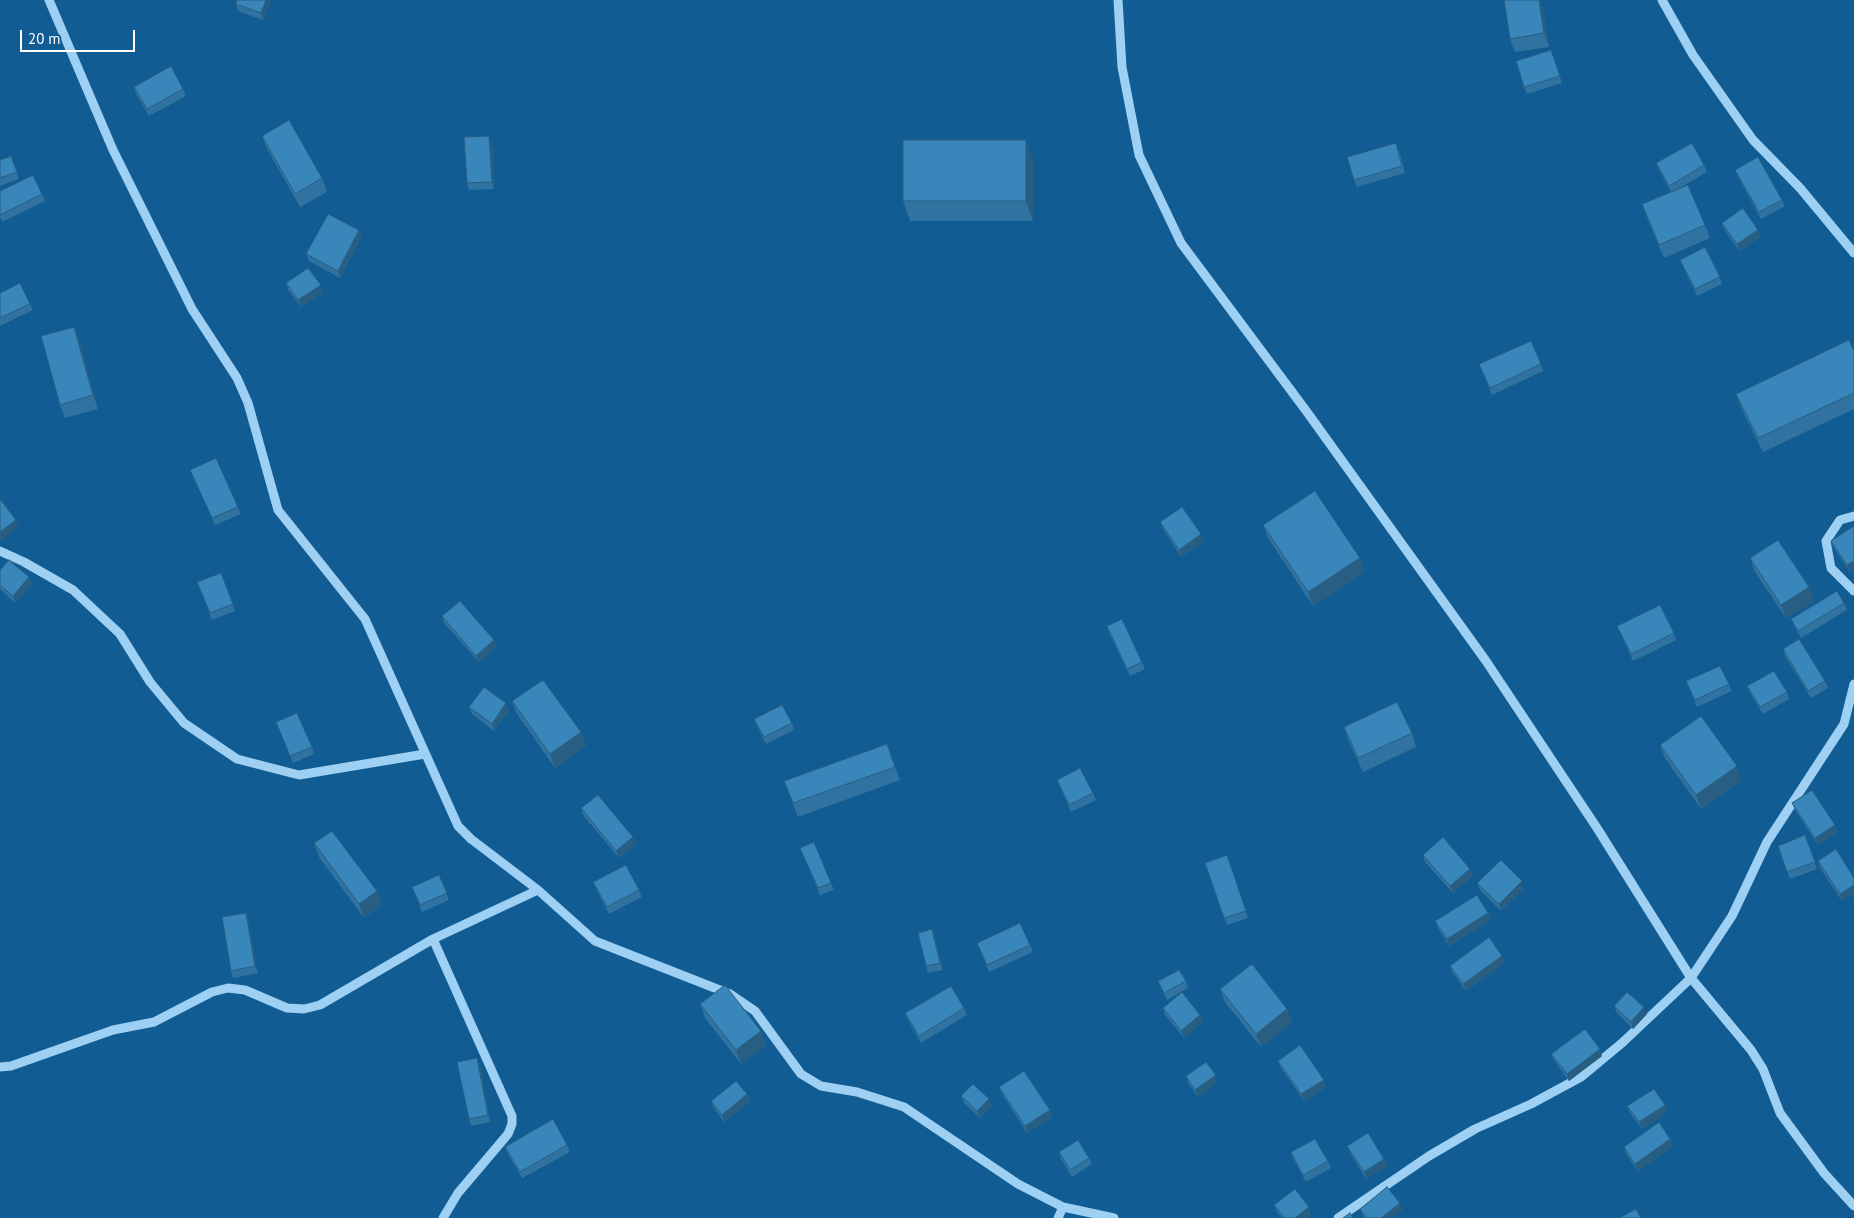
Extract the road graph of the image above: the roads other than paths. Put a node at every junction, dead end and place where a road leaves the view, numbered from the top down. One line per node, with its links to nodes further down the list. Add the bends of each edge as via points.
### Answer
1 (49, 0): 9 (street, via 113,150 188,300 237,378 248,403 278,510 365,618)
2 (1118, 0): 12 (street, via 1122,67 1139,156 1181,244 1308,412 1486,661 1597,828)
3 (1662, 0): 4 (street, via 1693,55 1752,140 1800,188)
4 (1854, 253)
5 (1854, 516): 7 (street, via 1840,520 1826,541 1831,568)
6 (0, 551): 9 (street, via 73,590 120,634 150,682 184,723 237,760 299,775)
7 (1854, 591)
8 (1854, 684): 12 (street, via 1844,724 1767,842 1732,916)
9 (425, 754): 10 (street, via 458,826)
10 (538, 890): 11 (street); 15 (street, via 595,941 730,994 755,1011 801,1074 821,1086 857,1092 904,1107 1018,1184)
11 (433, 939): 13 (street, via 320,1005 304,1010 286,1008 246,990 228,988 212,992 154,1022 113,1030); 16 (street, via 512,1116 508,1134 458,1193)
12 (1691, 978): 14 (street, via 1751,1050 1763,1069 1780,1113 1824,1173); 19 (street, via 1581,1077 1429,1156)
13 (0, 1067)
14 (1854, 1206)
15 (1063, 1207): 17 (street); 18 (street)
16 (443, 1218)
17 (1058, 1218)
18 (1114, 1218)
19 (1338, 1218)

